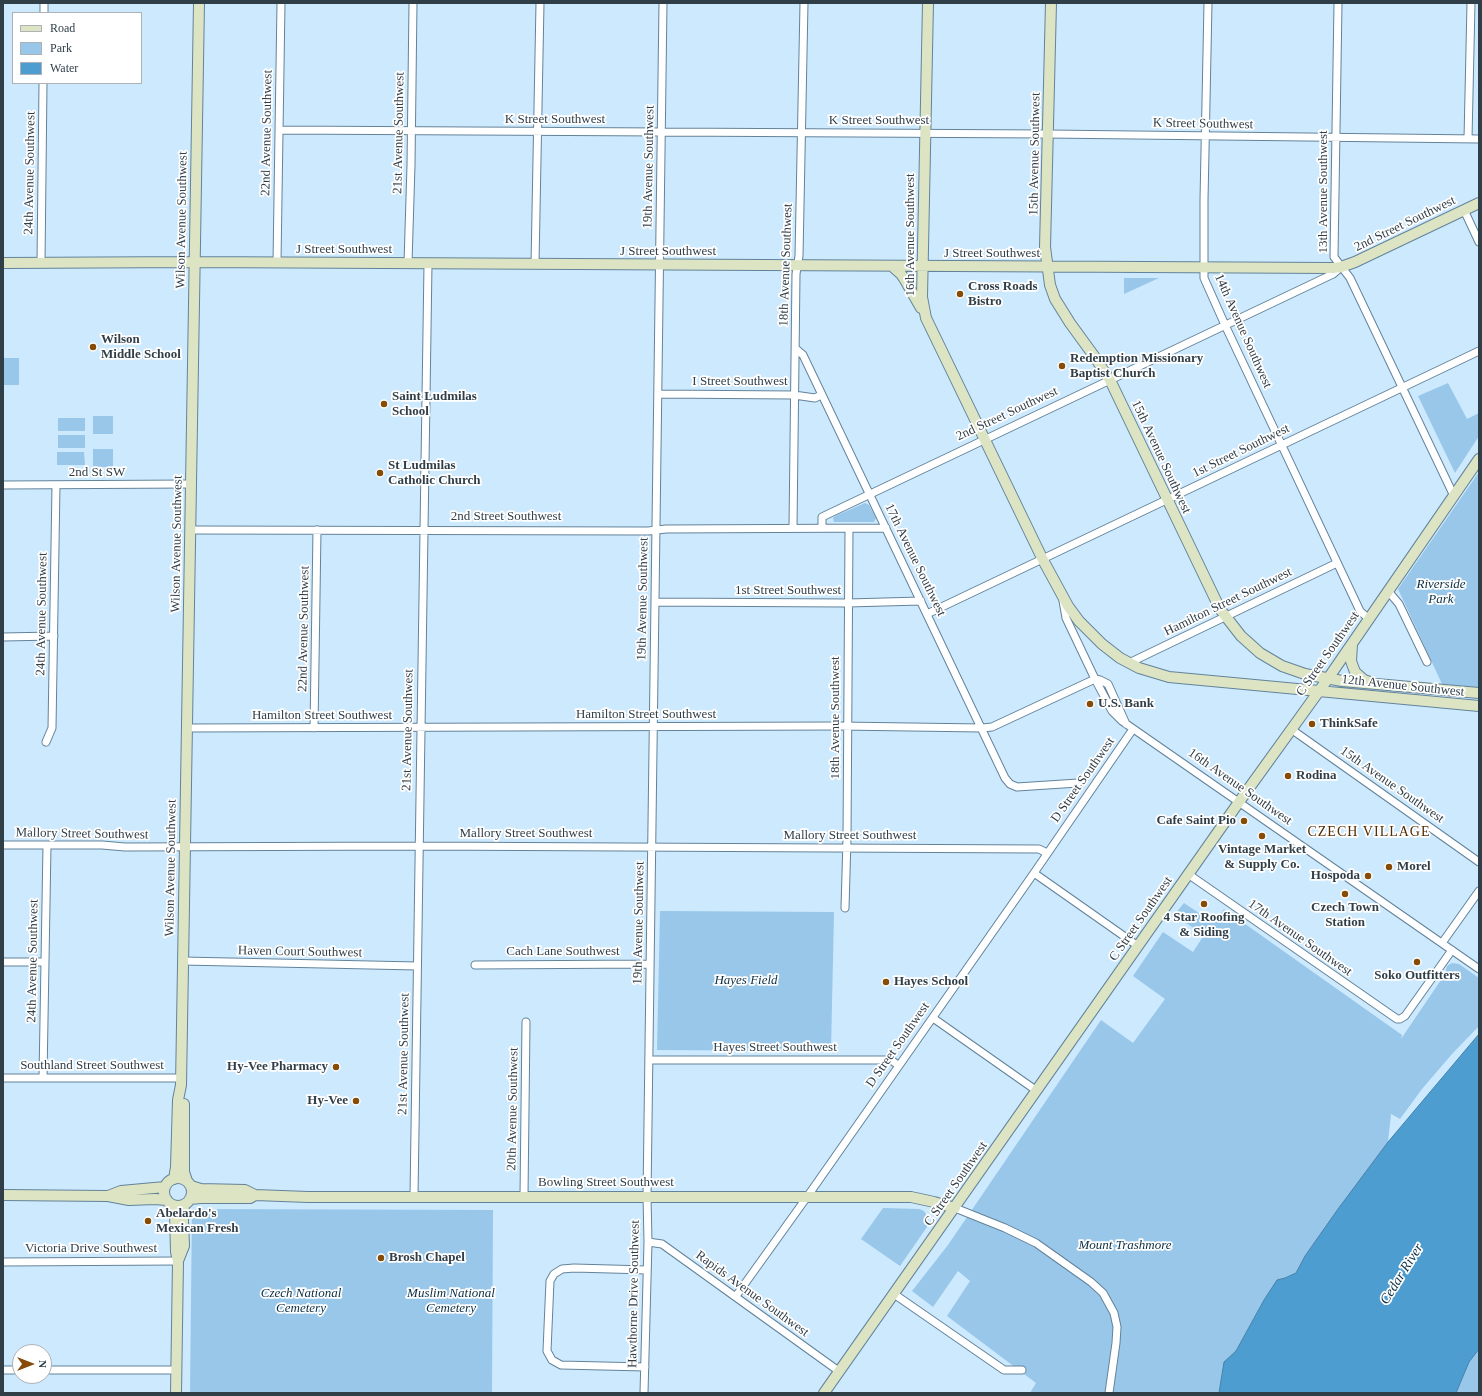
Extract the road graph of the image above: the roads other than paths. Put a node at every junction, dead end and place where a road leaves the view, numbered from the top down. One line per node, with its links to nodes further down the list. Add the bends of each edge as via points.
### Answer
1 (199, 3): 27 (main road, Wilson Avenue Southwest)
2 (281, 3): 13 (street, 22nd Avenue Southwest)
3 (413, 3): 14 (street, 21st Avenue Southwest)
4 (540, 3): 15 (street)
5 (663, 3): 16 (street, 19th Avenue Southwest)
6 (804, 3): 17 (street, 18th Avenue Southwest)
7 (928, 3): 18 (main road, 16th Avenue Southwest)
8 (1051, 3): 19 (main road, 15th Avenue Southwest)
9 (1208, 3): 20 (street, 14th Avenue Southwest)
10 (1338, 3): 21 (street, 13th Avenue Southwest)
11 (1470, 3): 22 (street)
12 (43, 84): 30 (street, 24th Avenue Southwest)
13 (280, 130): 14 (street, K Street Southwest); 28 (street, 22nd Avenue Southwest)
14 (411, 130): 15 (street, K Street Southwest); 31 (street, 21st Avenue Southwest)
15 (537, 132): 16 (street, K Street Southwest); 33 (street)
16 (661, 132): 17 (street, K Street Southwest); 34 (street, 19th Avenue Southwest)
17 (801, 132): 18 (street, K Street Southwest); 35 (street, 18th Avenue Southwest)
18 (925, 134): 19 (street, K Street Southwest); 37 (main road, 16th Avenue Southwest)
19 (1048, 134): 20 (street, K Street Southwest); 38 (main road, 15th Avenue Southwest)
20 (1205, 136): 21 (street, K Street Southwest); 39 (street, 14th Avenue Southwest)
21 (1336, 138): 22 (street, K Street Southwest); 40 (street, 13th Avenue Southwest, via 1334,257)
22 (1468, 139): 23 (street, K Street Southwest)
23 (1479, 139)
24 (1479, 203): 25 (main road, 2nd Street Southwest)
25 (1464, 210): 26 (street); 40 (main road, 2nd Street Southwest, via 1355,262)
26 (1479, 242)
27 (195, 262): 28 (main road, J Street Southwest); 30 (main road, J Street Southwest); 53 (main road, Wilson Avenue Southwest)
28 (277, 262): 31 (main road, J Street Southwest)
29 (3, 263): 30 (main road, J Street Southwest)
30 (40, 263)
31 (408, 263): 32 (main road, J Street Southwest)
32 (428, 264): 33 (main road, J Street Southwest); 65 (street, 21st Avenue Southwest)
33 (535, 264): 34 (main road, J Street Southwest)
34 (660, 265): 35 (main road, J Street Southwest); 47 (street, 19th Avenue Southwest)
35 (797, 266): 36 (main road, J Street Southwest); 43 (street, 18th Avenue Southwest)
36 (892, 266): 37 (main road, J Street Southwest); 41 (main road, via 906,280)
37 (922, 266): 38 (main road, J Street Southwest); 41 (main road, 16th Avenue Southwest, via 922,297)
38 (1047, 267): 39 (main road, J Street Southwest); 45 (main road, 15th Avenue Southwest, via 1055,299)
39 (1203, 268): 40 (main road, J Street Southwest); 42 (street, 14th Avenue Southwest, via 1204,278)
40 (1337, 268): 42 (street, 2nd Street Southwest, via 1333,274); 46 (street, 13th Avenue Southwest, via 1350,278)
41 (926, 318): 50 (main road, 16th Avenue Southwest)
42 (1225, 325): 45 (street, 2nd Street Southwest); 51 (street, 14th Avenue Southwest)
43 (796, 349): 48 (street, 18th Avenue Southwest); 49 (street, 17th Avenue Southwest, via 803,355)
44 (1479, 351): 46 (street, 1st Street Southwest)
45 (1110, 380): 50 (street, 2nd Street Southwest); 58 (main road, 15th Avenue Southwest)
46 (1403, 387): 51 (street, 1st Street Southwest); 57 (street, 13th Avenue Southwest)
47 (658, 394): 48 (street, I Street Southwest); 66 (street, 19th Avenue Southwest)
48 (794, 395): 49 (street, I Street Southwest, via 815,398); 59 (street, 18th Avenue Southwest)
49 (821, 395): 56 (street, 17th Avenue Southwest)
50 (985, 439): 56 (street, 2nd Street Southwest); 67 (main road, 16th Avenue Southwest)
51 (1282, 445): 58 (street, 1st Street Southwest); 68 (street, 14th Avenue Southwest)
52 (1479, 459): 57 (main road, C Street Southwest)
53 (191, 484): 55 (street, 2nd St SW); 63 (main road, Wilson Avenue Southwest)
54 (3, 485): 55 (street, 2nd St SW)
55 (56, 485): 77 (street, 24th Avenue Southwest)
56 (870, 495): 60 (street, 2nd Street Southwest, via 822,518); 61 (street, 17th Avenue Southwest)
57 (1454, 496): 69 (main road, C Street Southwest)
58 (1167, 500): 67 (street, 1st Street Southwest); 75 (main road, 15th Avenue Southwest)
59 (793, 528): 60 (street, 2nd Street Southwest); 66 (street, 2nd Street Southwest)
60 (822, 528): 62 (street, 2nd Street Southwest)
61 (886, 528): 62 (street, 2nd Street Southwest); 71 (street, 17th Avenue Southwest)
62 (849, 529): 73 (street, 18th Avenue Southwest)
63 (190, 530): 64 (street, 2nd Street Southwest); 90 (main road, Wilson Avenue Southwest)
64 (317, 530): 65 (street, 2nd Street Southwest); 91 (street, 22nd Avenue Southwest)
65 (424, 530): 66 (street, 2nd Street Southwest); 92 (street, 21st Avenue Southwest)
66 (657, 530): 72 (street, 19th Avenue Southwest)
67 (1043, 560): 70 (main road, 12th Avenue Southwest); 74 (street, 1st Street Southwest)
68 (1337, 563): 75 (street, Hamilton Street Southwest); 76 (street, 14th Avenue Southwest, via 1360,611)
69 (1388, 591): 76 (main road, C Street Southwest); 80 (street, via 1399,604)
70 (1062, 595): 81 (main road, 12th Avenue Southwest, via 1079,621 1093,636); 82 (street, 16th Avenue Southwest, via 1066,618)
71 (921, 601): 73 (street, 1st Street Southwest); 74 (street, 17th Avenue Southwest)
72 (655, 602): 73 (street, 1st Street Southwest); 89 (street, 19th Avenue Southwest)
73 (848, 603): 88 (street, 18th Avenue Southwest)
74 (927, 614): 93 (street, 17th Avenue Southwest)
75 (1225, 617): 81 (street, Hamilton Street Southwest); 83 (main road, 15th Avenue Southwest, via 1250,645 1271,660 1295,671)
76 (1369, 619): 79 (main road, C Street Southwest)
77 (54, 636): 78 (street); 96 (street, 24th Avenue Southwest, via 52,728)
78 (3, 637)
79 (1352, 643): 83 (main road, C Street Southwest); 84 (main road, via 1351,660 1355,672 1364,680)
80 (1427, 662)
81 (1129, 663): 85 (main road, 12th Avenue Southwest, via 1154,673 1184,680)
82 (1095, 679): 93 (street, Hamilton Street Southwest, via 992,727); 94 (street, 16th Avenue Southwest, via 1112,711)
83 (1327, 680): 84 (main road, 12th Avenue Southwest); 85 (main road, C Street Southwest)
84 (1376, 685): 86 (main road, 12th Avenue Southwest)
85 (1319, 690): 87 (main road, 12th Avenue Southwest); 95 (main road, C Street Southwest)
86 (1479, 693)
87 (1479, 706)
88 (847, 726): 89 (street, Hamilton Street Southwest); 93 (street, Hamilton Street Southwest); 104 (street, 18th Avenue Southwest)
89 (654, 727): 92 (street, Hamilton Street Southwest); 103 (street, 19th Avenue Southwest)
90 (187, 728): 91 (street, Hamilton Street Southwest); 102 (main road, Wilson Avenue Southwest)
91 (314, 728): 92 (street, Hamilton Street Southwest)
92 (420, 728): 101 (street, 21st Avenue Southwest)
93 (982, 728): 97 (street, 17th Avenue Southwest, via 1010,784 1017,787)
94 (1133, 729): 98 (street, 16th Avenue Southwest); 105 (street, D Street Southwest)
95 (1291, 729): 98 (main road, C Street Southwest); 106 (street, 15th Avenue Southwest)
96 (46, 742)
97 (1078, 783)
98 (1239, 802): 108 (main road, C Street Southwest); 111 (street, 16th Avenue Southwest)
99 (3, 845): 100 (street, Mallory Street Southwest)
100 (47, 845): 102 (street, Mallory Street Southwest); 116 (street, 24th Avenue Southwest)
101 (418, 846): 102 (street, Mallory Street Southwest); 103 (street, Mallory Street Southwest); 119 (street, 21st Avenue Southwest)
102 (185, 847): 114 (main road, Wilson Avenue Southwest)
103 (652, 847): 104 (street, Mallory Street Southwest); 117 (street, 19th Avenue Southwest)
104 (847, 849): 105 (street, Mallory Street Southwest, via 1039,849); 110 (street, 18th Avenue Southwest)
105 (1047, 853): 107 (street, D Street Southwest)
106 (1479, 862)
107 (1034, 873): 112 (street); 121 (street, D Street Southwest)
108 (1188, 874): 112 (main road, C Street Southwest); 113 (street, 17th Avenue Southwest, via 1348,986 1400,1019 1405,1016)
109 (1479, 891): 111 (street)
110 (845, 908)
111 (1442, 943): 113 (street, 16th Avenue Southwest)
112 (1138, 946): 128 (main road, C Street Southwest)
113 (1452, 950): 120 (street, 16th Avenue Southwest)
114 (183, 961): 119 (street, Haven Court Southwest); 127 (main road, Wilson Avenue Southwest)
115 (3, 962): 116 (street)
116 (45, 962): 126 (street, 24th Avenue Southwest)
117 (650, 964): 118 (street, Cach Lane Southwest); 123 (street, 19th Avenue Southwest)
118 (476, 965)
119 (417, 966): 135 (street, 21st Avenue Southwest)
120 (1479, 969)
121 (933, 1018): 124 (street, D Street Southwest); 128 (street)
122 (526, 1022): 136 (street, 20th Avenue Southwest)
123 (650, 1060): 124 (street, Hayes Street Southwest, via 891,1060); 137 (street, 19th Avenue Southwest)
124 (898, 1065): 138 (street, D Street Southwest)
125 (3, 1078): 126 (street, Southland Street Southwest)
126 (43, 1078): 127 (street, Southland Street Southwest)
127 (181, 1081): 129 (main road, Wilson Avenue Southwest); 130 (main road, Wilson Avenue Southwest, via 184,1095 184,1172)
128 (1037, 1091): 141 (main road, C Street Southwest)
129 (174, 1179): 130 (main road, via 179,1178); 131 (main road)
130 (189, 1183): 133 (main road, Bowling Street Southwest, via 202,1189 245,1190); 139 (main road, via 192,1191)
131 (165, 1187): 134 (main road, via 121,1191); 140 (main road, via 164,1193)
132 (3, 1194): 134 (main road)
133 (255, 1195): 135 (main road, Bowling Street Southwest); 139 (main road, Bowling Street Southwest, via 250,1198 201,1198)
134 (108, 1196): 140 (main road, via 129,1200 155,1199)
135 (414, 1196): 136 (main road, Bowling Street Southwest)
136 (524, 1196): 137 (main road, Bowling Street Southwest)
137 (647, 1196): 138 (main road, Bowling Street Southwest); 142 (street, Hawthorne Drive Southwest)
138 (807, 1197): 141 (main road, Bowling Street Southwest, via 911,1197); 147 (street, D Street Southwest)
139 (188, 1202): 140 (main road, via 176,1206); 143 (main road, via 183,1214 184,1246)
140 (170, 1203): 143 (main road, via 175,1213)
141 (955, 1208): 146 (main road, C Street Southwest); 156 (street, via 1036,1243 1103,1293 1114,1313 1117,1327)
142 (648, 1242): 145 (street, Hawthorne Drive Southwest); 147 (street, Rapids Avenue Southwest, via 662,1244)
143 (178, 1261): 144 (street, Victoria Drive Southwest); 150 (main road)
144 (3, 1262)
145 (647, 1270): 148 (street, Hawthorne Drive Southwest); 148 (street, via 574,1268 554,1274 550,1281 547,1352 552,1360 561,1365)
146 (894, 1294): 151 (street, via 1004,1370); 152 (main road, C Street Southwest)
147 (736, 1296): 152 (street, Rapids Avenue Southwest)
148 (645, 1367): 154 (street, Hawthorne Drive Southwest)
149 (52, 1370): 150 (street)
150 (177, 1370): 153 (main road)
151 (1022, 1370)
152 (840, 1372): 155 (main road, C Street Southwest)
153 (176, 1393)
154 (644, 1393)
155 (824, 1393)
156 (1108, 1393)

